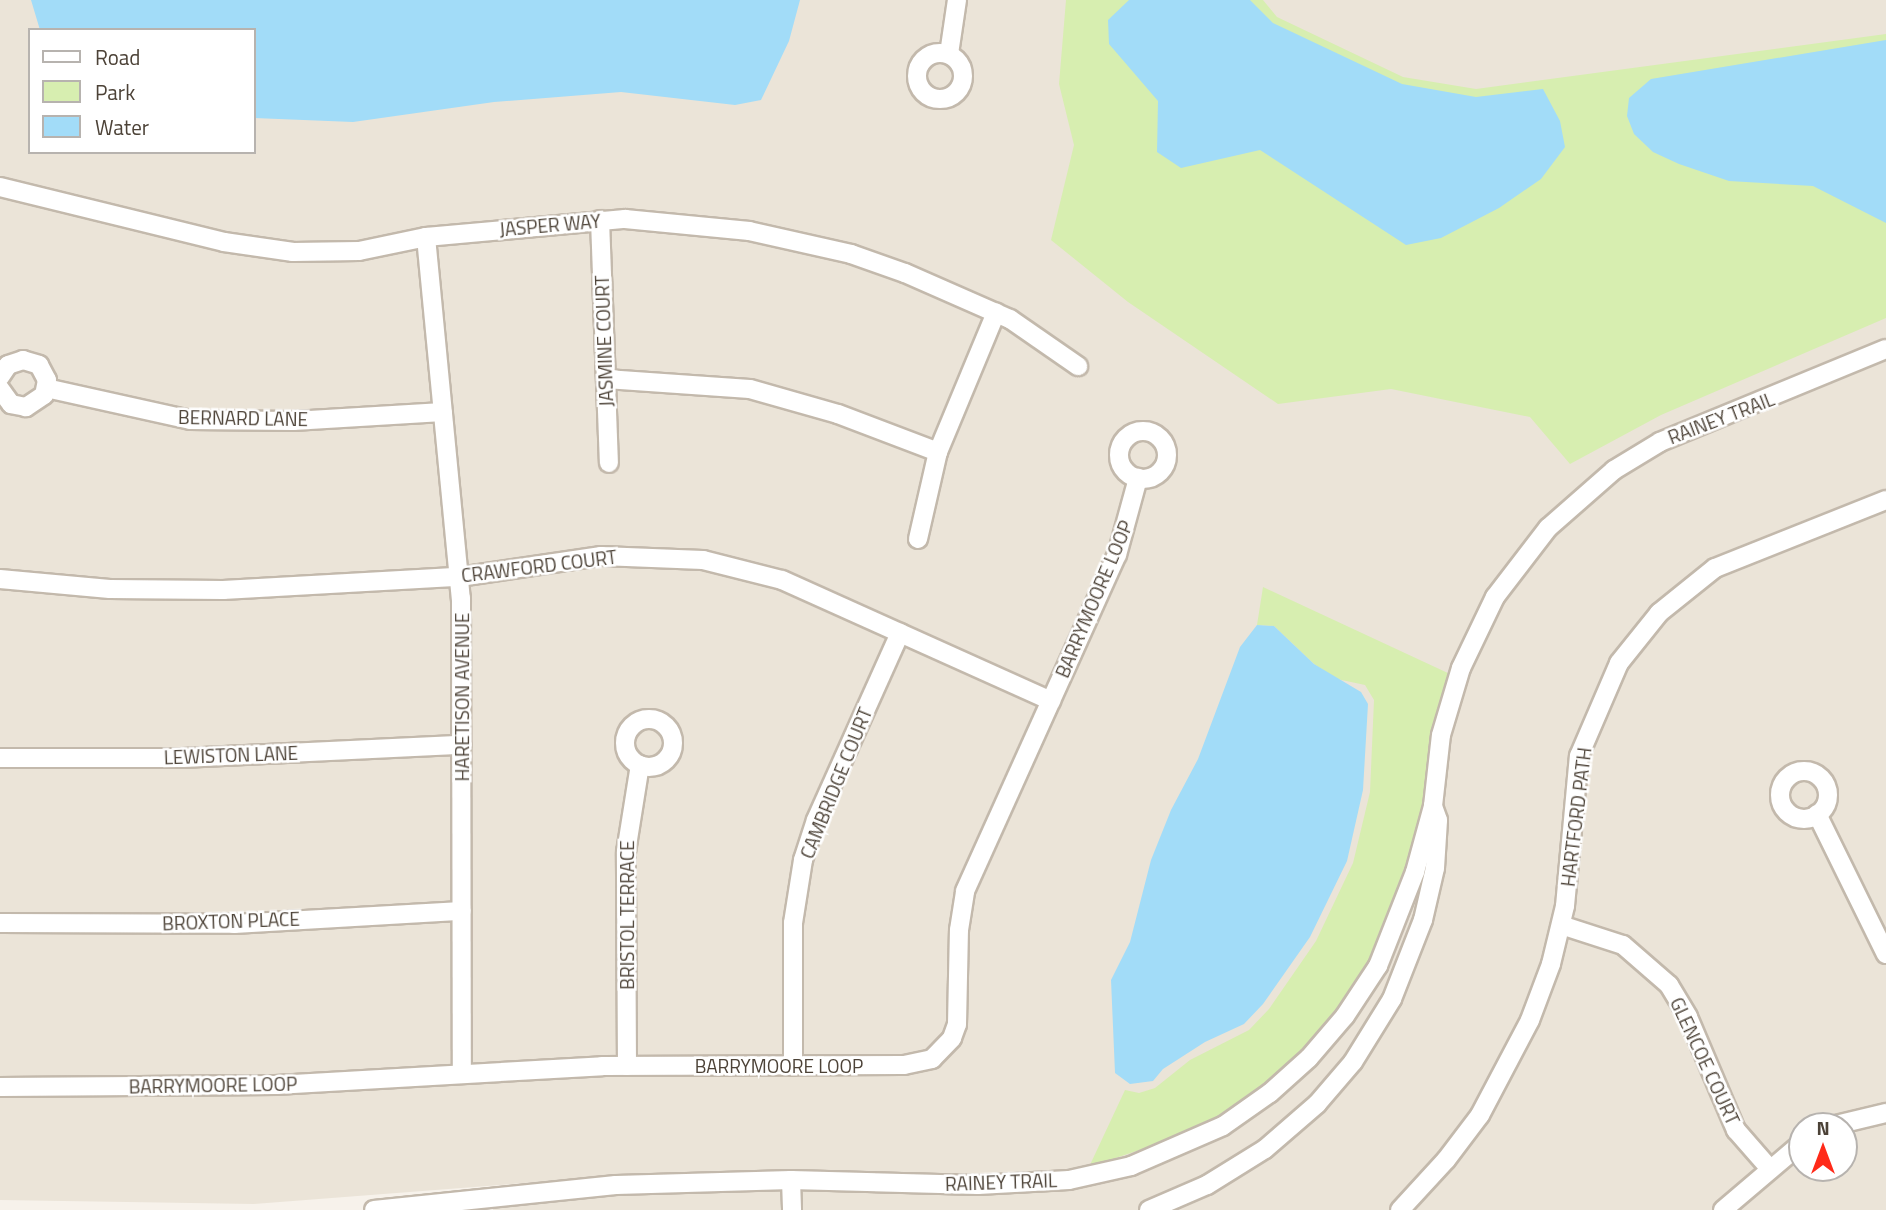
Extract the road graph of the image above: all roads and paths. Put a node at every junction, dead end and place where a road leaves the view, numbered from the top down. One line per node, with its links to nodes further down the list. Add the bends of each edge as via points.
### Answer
1 (957, 0): 2 (street, via 957,26)
2 (949, 54)
3 (0, 187): 5 (street, JASPER WAY, via 257,249 359,251)
4 (600, 220): 5 (street, JASPER WAY); 6 (street, JASPER WAY, via 665,220 799,242 905,272); 10 (street, JASMINE COURT)
5 (426, 237): 13 (street, HARETISON AVENUE)
6 (996, 313): 8 (street, JASPER WAY); 14 (street)
7 (1886, 349): 26 (street, RAINEY TRAIL, via 1660,442 1614,470 1548,528 1495,597 1461,668 1441,735)
8 (1078, 366)
9 (0, 377): 11 (street, via 15,361 31,361 44,372)
10 (606, 379): 14 (street, via 750,389 838,414); 15 (street, JASMINE COURT)
11 (46, 388): 12 (street, via 39,401 26,407 11,404); 13 (street, BERNARD LANE, via 190,420 293,421)
12 (0, 389)
13 (443, 412): 19 (street, HARETISON AVENUE)
14 (938, 452): 18 (street)
15 (609, 463)
16 (1139, 478): 22 (street, BARRYMOORE LOOP, via 1116,555)
17 (1886, 500): 30 (street, HARTFORD PATH, via 1716,568 1659,613 1633,644 1604,690 1579,756)
18 (918, 539)
19 (459, 577): 20 (street, CRAWFORD COURT, via 164,591); 21 (street, CRAWFORD COURT, via 574,558 632,555 703,560 782,580); 23 (street, HARETISON AVENUE)
20 (0, 579)
21 (900, 633): 22 (street, CRAWFORD COURT); 33 (street, CAMBRIDGE COURT, via 816,820 803,860 793,923)
22 (1051, 701): 33 (street, BARRYMOORE LOOP, via 965,891 952,1038 932,1059 918,1064)
23 (462, 745): 24 (street, LEWISTON LANE, via 182,758); 28 (street, HARETISON AVENUE)
24 (0, 758)
25 (640, 765): 32 (street, BRISTOL TERRACE, via 626,852)
26 (1433, 806): 40 (street, RAINEY TRAIL, via 1405,906 1363,991 1309,1058 1223,1126 1130,1166 1069,1180 978,1185); 43 (street, RAINEY TRAIL, via 1438,820 1436,858 1423,920 1396,990 1353,1062 1308,1113 1265,1149 1207,1185)
27 (1816, 814): 31 (street)
28 (462, 911): 29 (street, BROXTON PLACE, via 234,924); 34 (street, HARETISON AVENUE)
29 (0, 923)
30 (1560, 925): 39 (street, GLENCOE COURT, via 1623,945 1669,985 1688,1017 1736,1130); 44 (street, HARTFORD PATH, via 1540,996 1509,1065 1464,1138)
31 (1886, 954)
32 (627, 1066): 33 (street, BARRYMOORE LOOP); 34 (street, BARRYMOORE LOOP)
33 (793, 1066)
34 (462, 1074): 35 (street, BARRYMOORE LOOP, via 276,1085)
35 (0, 1087)
36 (1886, 1113): 37 (street)
37 (1858, 1120)
38 (1788, 1154): 39 (street)
39 (1770, 1169): 45 (street)
40 (792, 1180): 41 (street, RAINEY TRAIL, via 616,1185); 42 (street)
41 (374, 1210)
42 (792, 1210)
43 (1149, 1210)
44 (1400, 1210)
45 (1723, 1210)

